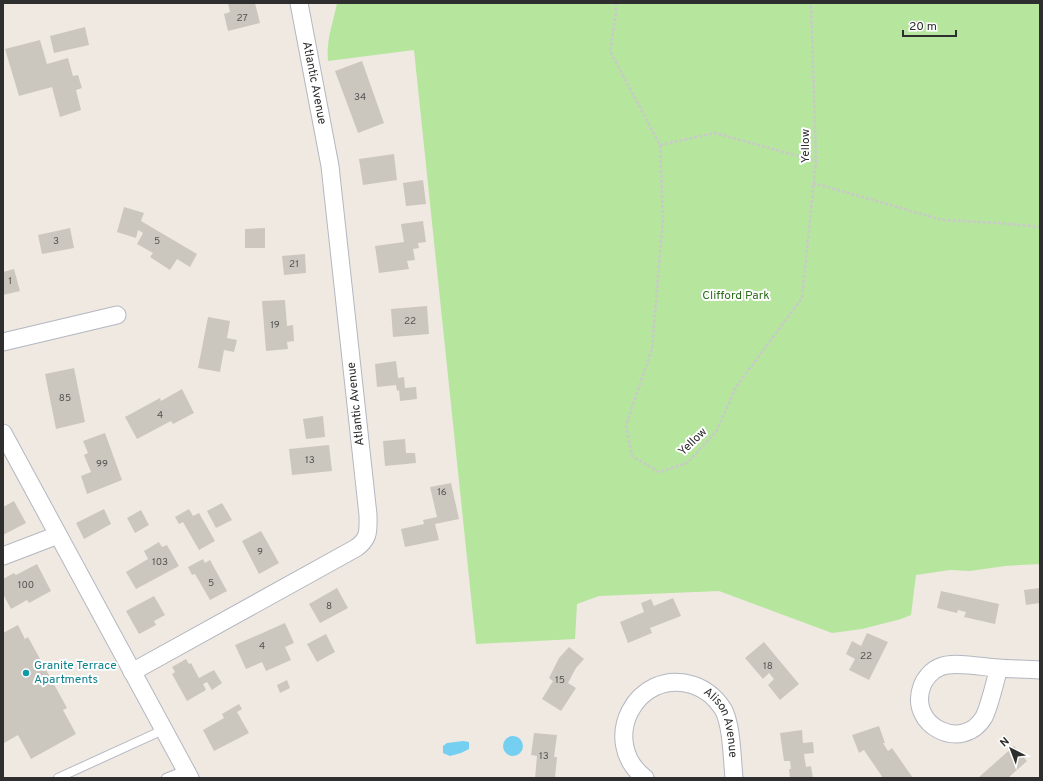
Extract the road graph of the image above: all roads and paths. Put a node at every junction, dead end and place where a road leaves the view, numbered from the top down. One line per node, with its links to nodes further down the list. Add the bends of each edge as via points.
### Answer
1 (299, 3): 15 (street, Atlantic Avenue, via 330,166 368,515 368,535 356,548)
2 (616, 3): 4 (path, Yellow, via 610,51)
3 (811, 3): 5 (path, Yellow)
4 (660, 145): 5 (path, via 716,133); 6 (path, Yellow, via 663,219 652,349 626,425 632,456 659,472 687,463 716,432 736,387 802,298)
5 (816, 161): 6 (path, Yellow)
6 (813, 183): 7 (path, via 942,220)
7 (1040, 227)
8 (117, 315): 9 (street)
9 (3, 342)
10 (3, 434): 11 (street)
11 (58, 535): 12 (street); 15 (street)
12 (3, 556)
13 (999, 668): 13 (street, via 951,664 935,670 927,677 920,693 919,705 927,721 936,729 953,734 965,733 976,726 986,712); 14 (street)
14 (1040, 670)
15 (132, 672): 16 (street)
16 (164, 730): 17 (street); 18 (lane)
17 (188, 774): 19 (lane)
18 (58, 778)
19 (166, 778)
20 (645, 778): 21 (street, Alison Avenue, via 627,756 623,734 625,722 635,702 644,694 653,688 676,682 698,687 717,700 728,721)
21 (734, 778)

